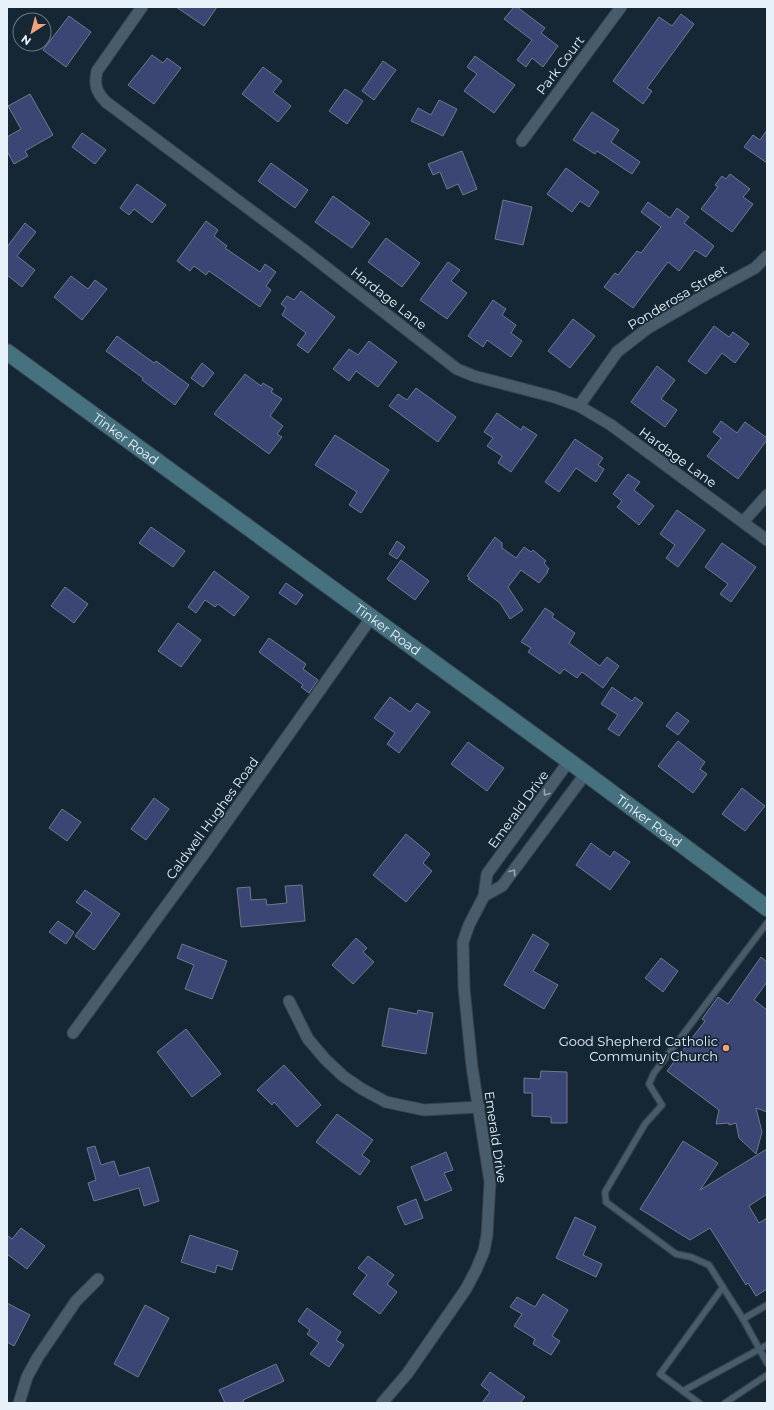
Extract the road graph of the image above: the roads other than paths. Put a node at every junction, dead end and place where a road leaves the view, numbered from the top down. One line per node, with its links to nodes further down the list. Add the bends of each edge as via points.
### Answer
1 (142, 7): 6 (street, Hardage Lane, via 98,71 95,79 96,88 106,102 304,250 457,369)
2 (621, 7): 3 (street, Park Court)
3 (522, 141)
4 (767, 256): 6 (street, Ponderosa Street, via 755,268 648,328 617,352)
5 (7, 352): 10 (main road, Tinker Road)
6 (579, 406): 8 (street, Hardage Lane, via 611,425)
7 (767, 495): 8 (street)
8 (743, 522): 9 (street, Hardage Lane)
9 (767, 540)
10 (371, 618): 11 (main road, Tinker Road); 17 (street, Caldwell Hughes Road, via 204,854)
11 (569, 761): 12 (main road, Tinker Road); 13 (street, Emerald Drive, one-way to 13, via 487,874)
12 (586, 773): 13 (street, one-way to 12, via 502,886); 14 (main road, Tinker Road)
13 (484, 896): 18 (street, Emerald Drive, via 463,942 464,988)
14 (767, 908)
15 (767, 923): 20 (lane, via 654,1073 650,1084 662,1105 645,1124 605,1192 606,1202 676,1254 709,1265)
16 (289, 1001): 18 (street, via 308,1039 324,1059 362,1089 386,1102 424,1110)
17 (73, 1033)
18 (479, 1107): 29 (street, Emerald Drive, via 490,1182 484,1251 466,1289 407,1374)
19 (98, 1280): 28 (street, via 76,1301 38,1357)
20 (723, 1287): 22 (lane); 27 (lane, via 660,1374)
21 (767, 1305): 22 (lane)
22 (742, 1319): 24 (lane)
23 (767, 1345): 24 (lane)
24 (759, 1350): 25 (lane); 27 (lane)
25 (767, 1363)
26 (767, 1375): 31 (lane)
27 (683, 1391): 30 (lane)
28 (18, 1403)
29 (382, 1403)
30 (699, 1403)
31 (725, 1403)

